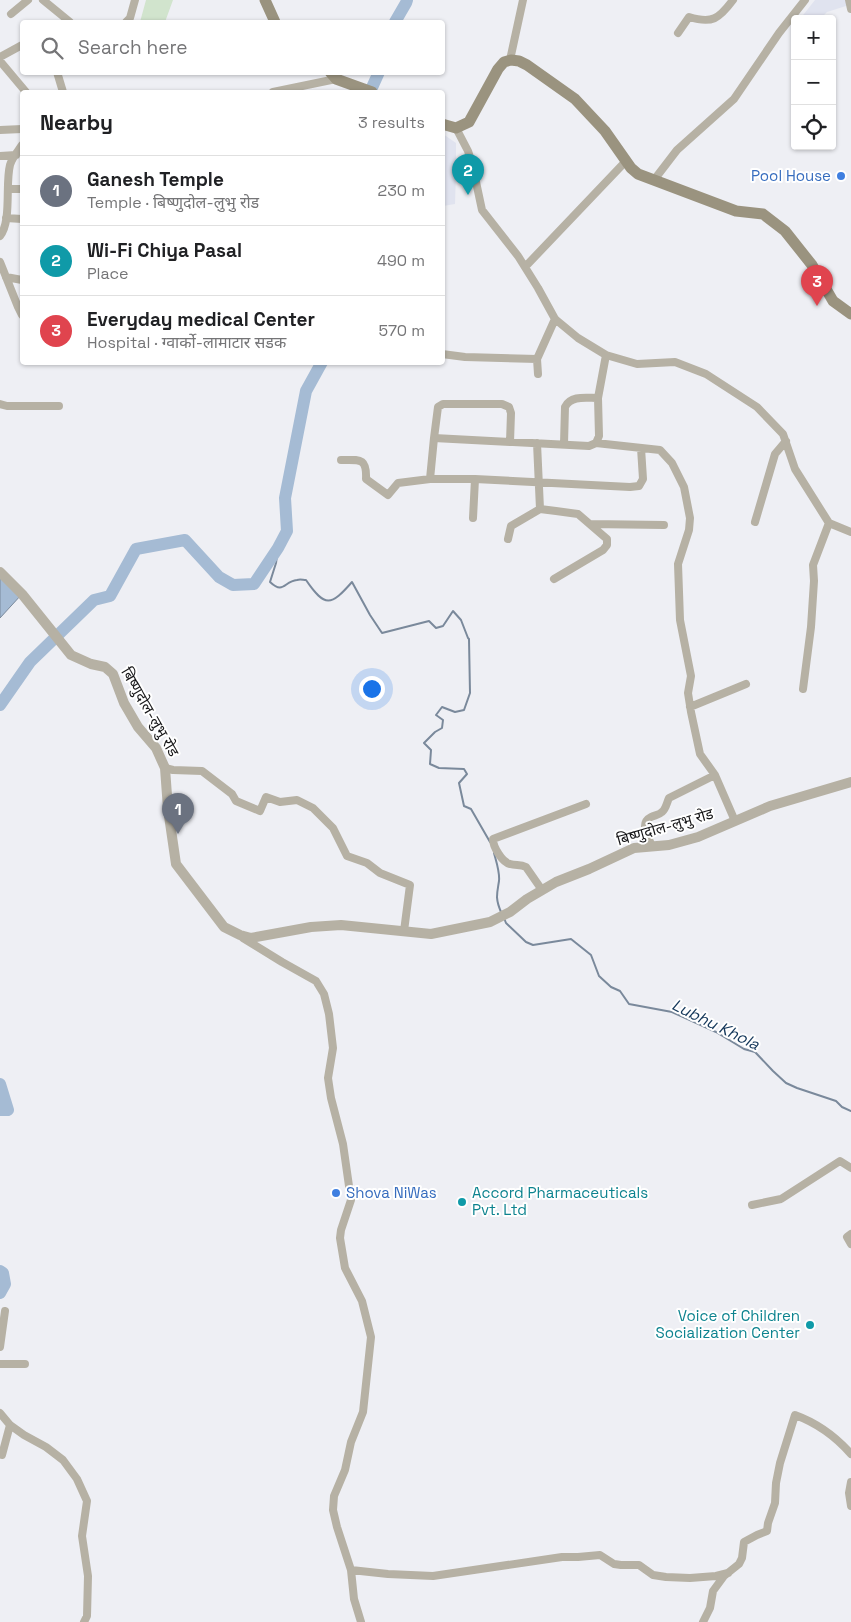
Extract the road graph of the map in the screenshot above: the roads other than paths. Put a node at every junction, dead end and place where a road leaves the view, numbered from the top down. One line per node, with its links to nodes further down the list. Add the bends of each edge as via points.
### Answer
1 (28, 0): 10 (street)
2 (43, 0): 11 (street)
3 (135, 0): 12 (street)
4 (265, 0): 13 (main road)
5 (523, 0): 16 (street)
6 (733, 0): 14 (street, via 713,20 689,17)
7 (805, 0): 32 (street, via 734,99 678,150)
8 (849, 0): 9 (street)
9 (851, 9)
10 (11, 14)
11 (65, 20)
12 (128, 20)
13 (274, 20)
14 (678, 34)
15 (20, 46): 20 (street, via 0,57 0,61)
16 (510, 60): 25 (main road, via 498,68 469,122); 31 (main road, via 527,65 575,99 605,131)
17 (58, 75): 21 (street)
18 (333, 76): 19 (main road); 22 (street)
19 (351, 87): 23 (main road)
20 (24, 90)
21 (62, 90)
22 (280, 90)
23 (364, 90)
24 (445, 125): 25 (main road)
25 (456, 128): 39 (street, via 472,163 482,210)
26 (20, 129): 27 (street)
27 (0, 130)
28 (20, 148): 29 (street)
29 (16, 155): 30 (street); 33 (street, via 10,165)
30 (0, 156)
31 (626, 161): 32 (main road, via 638,174); 39 (street)
32 (654, 180): 43 (main road, via 736,211 763,214 785,231 812,265 834,301)
33 (8, 189): 34 (street); 35 (street)
34 (20, 189)
35 (6, 218): 36 (street); 37 (street)
36 (20, 219)
37 (0, 236)
38 (0, 262): 40 (street)
39 (525, 267): 44 (street)
40 (6, 277): 41 (street); 42 (street)
41 (20, 280)
42 (20, 310)
43 (851, 314)
44 (555, 319): 46 (street); 47 (street)
45 (445, 354): 47 (street)
46 (606, 355): 49 (street); 53 (street, via 638,364 675,362 706,374 757,407)
47 (537, 359): 48 (street)
48 (538, 374)
49 (598, 398): 56 (street, via 599,436); 57 (street, via 575,399 567,404)
50 (0, 404): 51 (street)
51 (59, 406)
52 (434, 438): 54 (street); 54 (street, via 438,407 442,404 502,404 511,412); 60 (street)
53 (786, 441): 65 (street, via 775,454); 66 (street, via 795,469)
54 (510, 442): 55 (street)
55 (537, 443): 57 (street); 62 (street)
56 (596, 443): 57 (street, via 589,446); 58 (street)
57 (564, 444)
58 (641, 448): 62 (street, via 643,479 639,486); 75 (street, via 660,450 672,463 684,487 690,518 690,530 678,564 680,620 691,676)
59 (341, 460): 60 (street, via 365,463 366,479 388,495 398,484)
60 (430, 479): 61 (street)
61 (475, 480): 62 (street); 64 (street)
62 (540, 483): 63 (street)
63 (540, 509): 67 (street, via 578,514); 70 (street, via 511,526)
64 (474, 518)
65 (755, 522)
66 (829, 522): 69 (street); 74 (street, via 813,565 811,627)
67 (590, 524): 68 (street); 72 (street, via 606,539 607,546)
68 (664, 525)
69 (851, 532)
70 (508, 539)
71 (0, 572): 76 (street, बिष्णुदोल-लुभु रोड, via 71,654 113,674 124,703 156,748)
72 (554, 579)
73 (746, 684): 75 (street)
74 (803, 689)
75 (690, 707): 77 (street, via 700,754)
76 (165, 768): 83 (street, via 202,772 232,794 236,801 260,811 266,797 280,802 297,800 313,808 333,828 346,856 410,885); 84 (street, बिष्णुदोल-लुभु रोड, via 176,864 224,927)
77 (715, 775): 80 (street); 81 (street, via 670,798 662,813 649,817 645,828)
78 (851, 782): 80 (street, बिष्णुदोल-लुभु रोड, via 770,806)
79 (586, 804): 82 (street, via 493,839 504,862 526,866)
80 (735, 821): 81 (street, बिष्णुदोल-लुभु रोड, via 669,845)
81 (652, 846): 82 (street, बिष्णुदोल-लुभु रोड, via 634,848)
82 (542, 890): 83 (street, बिष्णुदोल-लुभु रोड, via 490,922 431,934)
83 (404, 930): 84 (street, बिष्णुदोल-लुभु रोड, via 341,925 251,938)
84 (240, 935): 99 (street, via 316,981 324,994 329,1014 333,1048 328,1078 343,1144 351,1200 340,1238 345,1268 362,1301 371,1337 364,1412 334,1496 336,1527)
85 (851, 1168): 86 (street, via 840,1161 781,1199)
86 (752, 1205)
87 (851, 1234): 88 (street, via 847,1237)
88 (851, 1244)
89 (5, 1311): 90 (street)
90 (0, 1347)
91 (0, 1364): 92 (street)
92 (25, 1364)
93 (0, 1413): 94 (street)
94 (10, 1425): 96 (street); 101 (street, via 63,1460 78,1479 88,1501 82,1536 88,1576)
95 (851, 1454): 100 (street, via 831,1434 795,1415 780,1463 768,1531 744,1542 739,1564)
96 (2, 1455)
97 (851, 1482): 98 (street)
98 (851, 1506)
99 (351, 1570): 100 (street, via 432,1576 596,1554 618,1565 639,1564 653,1575 666,1577 699,1578); 102 (street, via 354,1599)
100 (728, 1573): 103 (street, via 713,1592)
101 (84, 1622)
102 (361, 1622)
103 (704, 1622)

